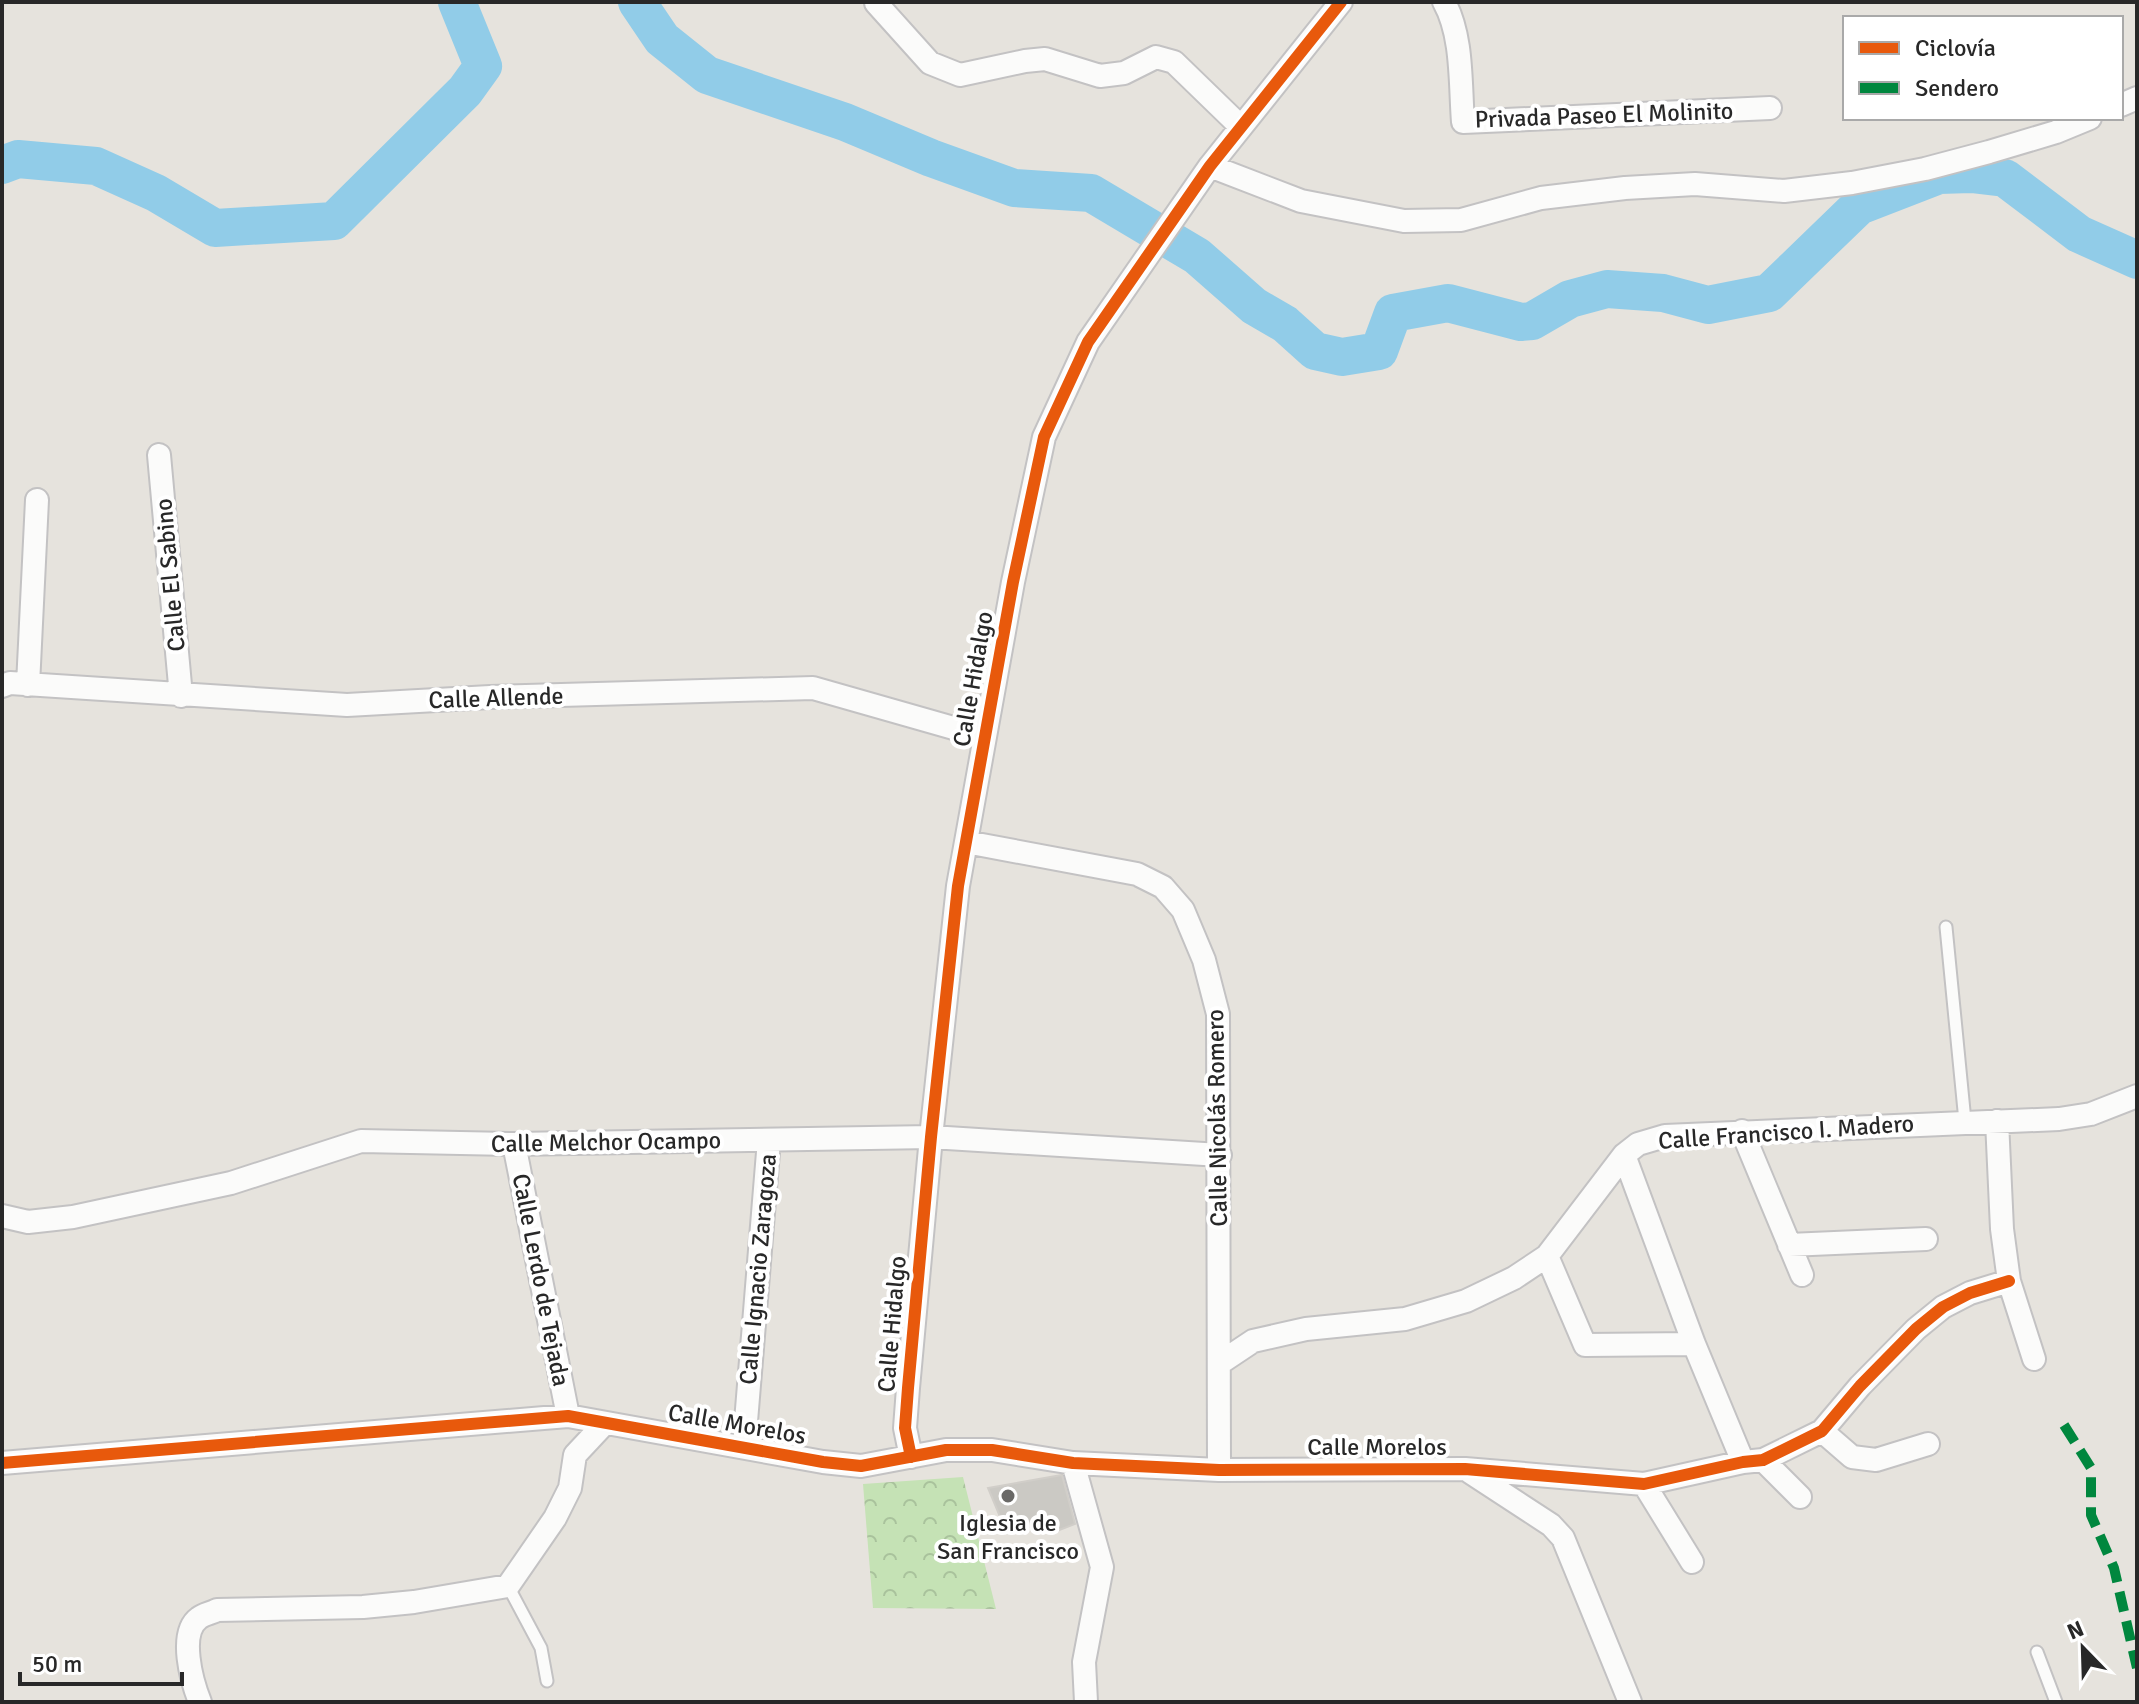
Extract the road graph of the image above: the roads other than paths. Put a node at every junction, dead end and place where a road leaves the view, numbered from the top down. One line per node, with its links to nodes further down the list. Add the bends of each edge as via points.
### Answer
1 (1341, 2): 6 (street, Calle Hidalgo)
2 (1444, 2): 4 (street, Privada Paseo El Molinito, via 1458,53 1463,122)
3 (876, 3): 6 (street, via 930,63 960,75 1045,59 1100,76 1124,73 1156,57 1174,62)
4 (1770, 108)
5 (2085, 120): 7 (street, via 1964,159 1852,183 1784,191 1695,184 1625,188 1541,198 1461,220 1404,221 1301,201)
6 (1241, 127): 7 (street, Calle Hidalgo)
7 (1209, 169): 13 (street, Calle Hidalgo, via 1088,342 1044,437)
8 (159, 455): 12 (street, Calle El Sabino)
9 (37, 500): 10 (street)
10 (28, 685): 11 (street, Calle Allende); 12 (street, Calle Allende)
11 (2, 686)
12 (181, 696): 13 (street, Calle Allende, via 347,705 813,688)
13 (985, 737): 14 (street, Calle Hidalgo)
14 (966, 842): 20 (street, Calle Hidalgo); 23 (street, Calle Nicolás Romero, via 1137,874 1163,887 1183,910 1218,1014)
15 (1946, 927): 17 (lane)
16 (2137, 1096): 18 (street, Calle Francisco I. Madero, via 2091,1114)
17 (1965, 1121): 18 (street, Calle Francisco I. Madero); 19 (street, Calle Francisco I. Madero)
18 (1997, 1121): 30 (street)
19 (1742, 1131): 24 (street, Calle Francisco I. Madero, via 1665,1136 1638,1144); 27 (street)
20 (931, 1137): 21 (street, Calle Melchor Ocampo); 23 (street, Calle Melchor Ocampo); 39 (street, Calle Hidalgo, via 905,1428)
21 (769, 1140): 22 (street, Calle Melchor Ocampo); 38 (street, Calle Ignacio Zaragoza)
22 (514, 1144): 25 (street, Calle Melchor Ocampo, via 361,1141 231,1183 88,1214 28,1222); 34 (street, Calle Lerdo de Tejada)
23 (1220, 1155): 33 (street, Calle Nicolás Romero)
24 (1624, 1155): 28 (street, Calle Francisco I. Madero); 31 (street)
25 (2, 1216)
26 (1926, 1239): 27 (street)
27 (1789, 1245): 29 (street)
28 (1547, 1256): 31 (street, via 1585,1345); 33 (street, Calle Francisco I. Madero, via 1466,1301 1405,1319 1306,1329 1253,1341)
29 (1802, 1275)
30 (2009, 1281): 32 (street); 36 (street, via 1943,1307 1860,1386)
31 (1694, 1344): 40 (street)
32 (2034, 1359)
33 (1220, 1363): 44 (street, Calle Nicolás Romero)
34 (568, 1416): 35 (street, Calle Morelos); 41 (street, Calle Morelos)
35 (604, 1424): 38 (street, Calle Morelos); 48 (street, via 575,1455 570,1488 555,1518)
36 (1822, 1431): 37 (street, via 1852,1457 1864,1459); 40 (street)
37 (1928, 1444)
38 (744, 1446): 39 (street, Calle Morelos, via 861,1466)
39 (911, 1457): 42 (street, Calle Morelos, via 992,1450)
40 (1753, 1461): 45 (street); 46 (street)
41 (2, 1463)
42 (1073, 1463): 44 (street, Calle Morelos); 52 (street, via 1102,1567 1084,1662)
43 (1465, 1469): 44 (street, Calle Morelos); 45 (street); 53 (street, Calle Morelos, via 1563,1538)
44 (1219, 1470)
45 (1644, 1484): 47 (street)
46 (1800, 1497)
47 (1692, 1562)
48 (508, 1586): 50 (lane, via 541,1648); 51 (street, via 363,1607 217,1610 197,1618 189,1634 188,1654)
49 (2037, 1652): 54 (lane)
50 (547, 1681)
51 (200, 1702)
52 (1086, 1702)
53 (1630, 1702)
54 (2056, 1702)

